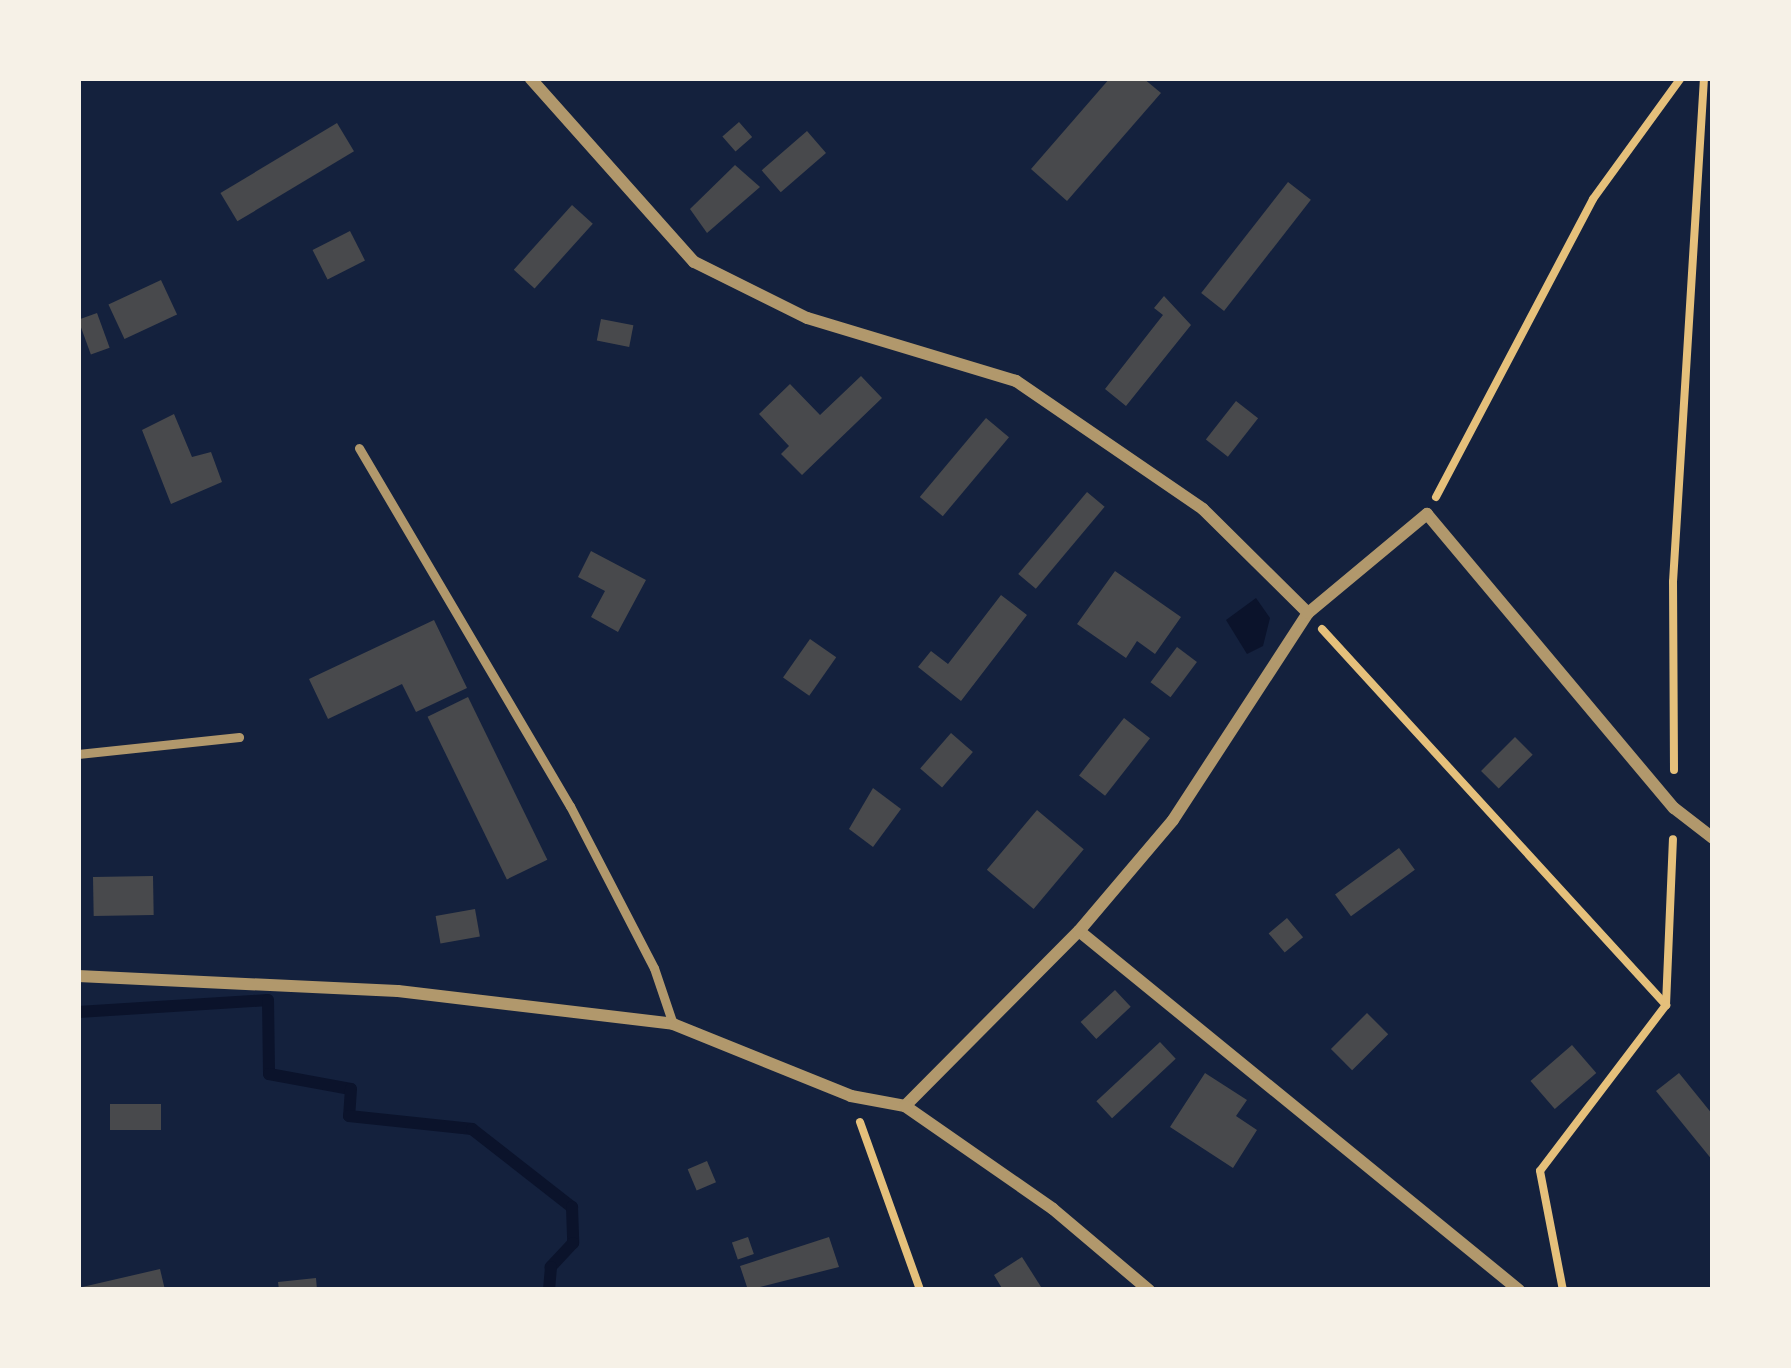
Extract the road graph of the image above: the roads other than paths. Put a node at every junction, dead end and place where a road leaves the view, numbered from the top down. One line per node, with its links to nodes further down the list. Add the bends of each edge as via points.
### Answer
1 (530, 78): 3 (street, via 694,262 807,318 1016,381 1203,509)
2 (359, 448): 9 (lane, via 570,806 655,968)
3 (1308, 614): 6 (street, via 1427,514 1674,808); 7 (street, via 1173,820)
4 (238, 737): 5 (lane)
5 (78, 754)
6 (1713, 838)
7 (1079, 931): 10 (street); 12 (street)
8 (78, 976): 9 (street, via 398,991)
9 (673, 1024): 10 (street, via 850,1096)
10 (905, 1106): 11 (street, via 1053,1209)
11 (1148, 1290)
12 (1519, 1290)

